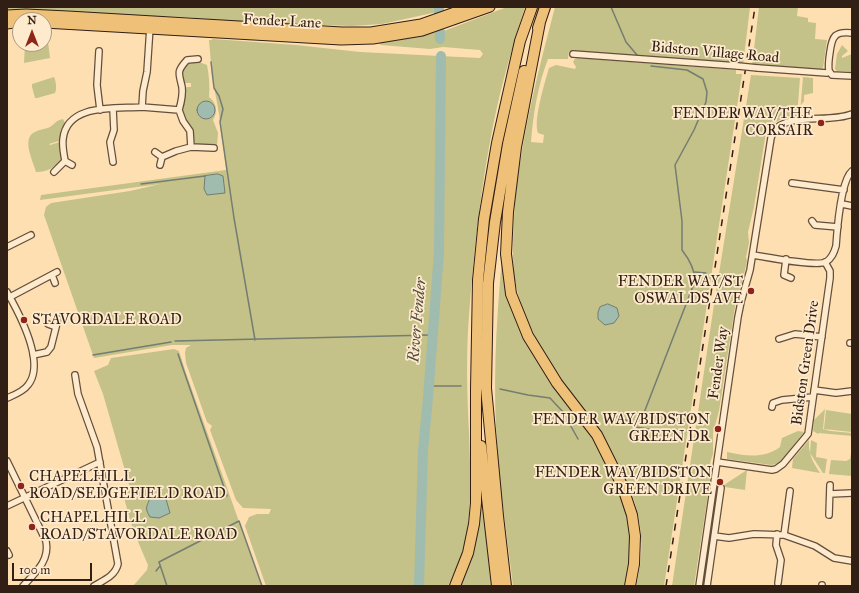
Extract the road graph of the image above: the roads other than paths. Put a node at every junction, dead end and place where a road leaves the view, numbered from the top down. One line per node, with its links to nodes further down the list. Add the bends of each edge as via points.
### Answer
1 (469, 7): 8 (main road, Fender Lane, via 421,24 371,32)
2 (490, 7): 8 (main road, Fender Lane, via 422,31 373,39 341,40)
3 (532, 7): 51 (highway, via 520,41 497,143 484,218 478,280)
4 (545, 7): 7 (highway)
5 (7, 15): 8 (main road, Fender Lane, via 26,14)
6 (52, 22): 8 (main road, Fender Lane)
7 (540, 22): 79 (highway, via 524,68 508,144 488,283 486,388); 80 (highway, via 516,147 508,212 506,254 511,294 528,336 557,383 598,435 622,485 632,515 635,536)
8 (150, 25): 15 (street)
9 (852, 33): 13 (street, via 842,32 833,37)
10 (99, 51): 17 (street, via 96,85)
11 (573, 54): 13 (street, Bidston Village Road, bridge, via 827,73)
12 (198, 59): 18 (street, via 187,60 180,67 179,79 182,88)
13 (829, 71): 14 (street, Bidston Village Road, via 832,75)
14 (852, 76)
15 (142, 108): 16 (street); 18 (street)
16 (114, 109): 17 (street); 25 (street, via 114,130 110,142)
17 (100, 110): 24 (street, via 82,114 68,124 63,139)
18 (179, 110): 20 (street, via 190,131)
19 (852, 114): 38 (street, Fender Way, via 783,123 773,131)
20 (192, 147): 21 (street); 23 (street)
21 (214, 148)
22 (155, 152): 23 (street)
23 (162, 157): 27 (street)
24 (65, 161): 26 (street); 29 (street)
25 (113, 162)
26 (72, 165)
27 (160, 165)
28 (852, 171): 31 (street)
29 (54, 172)
30 (792, 183): 31 (street)
31 (844, 190): 32 (street)
32 (842, 204): 33 (street); 35 (street)
33 (852, 206)
34 (812, 221): 35 (street, via 815,225)
35 (838, 227): 40 (street, via 834,252)
36 (31, 235): 37 (street)
37 (7, 247)
38 (753, 255): 39 (street); 59 (street, Fender Way, via 739,309)
39 (786, 259): 40 (street); 41 (street, via 784,275)
40 (826, 262): 47 (street, Bidston Green Drive, via 830,278)
41 (791, 278)
42 (55, 283): 43 (street, via 54,274)
43 (9, 295): 49 (street, via 24,323)
44 (58, 319): 46 (street)
45 (48, 324): 46 (street)
46 (56, 327): 49 (street, via 51,347 47,352)
47 (822, 338): 48 (street, via 795,334); 52 (street, Bidston Green Drive)
48 (779, 339)
49 (33, 355): 55 (street, via 31,381 22,391)
50 (75, 375): 58 (street, via 78,394)
51 (476, 389): 77 (highway, via 474,524 468,553); 78 (highway)
52 (814, 390): 53 (street); 54 (street, Bidston Green Drive)
53 (852, 391)
54 (813, 397): 56 (street, via 782,400 773,403); 59 (street, Bidston Green Drive, via 808,434 776,469)
55 (7, 398)
56 (772, 407)
57 (7, 461): 65 (street)
58 (100, 462): 65 (street); 76 (street, via 118,564 112,575)
59 (717, 462): 67 (street, Fender Way)
60 (830, 485): 64 (street)
61 (721, 488): 68 (street)
62 (790, 491): 71 (street)
63 (852, 493): 64 (street)
64 (830, 494): 69 (street)
65 (25, 498): 66 (street); 75 (street, via 46,541 47,555)
66 (7, 506)
67 (710, 507): 68 (street); 81 (street, Fender Way)
68 (718, 509): 72 (street)
69 (829, 515)
70 (777, 534): 71 (street); 72 (street, via 729,538); 74 (street, via 776,545 781,560)
71 (784, 535): 73 (street, via 815,546 834,558)
72 (714, 536): 82 (street)
73 (852, 561)
74 (778, 584)
75 (23, 586)
76 (94, 586)
77 (455, 586)
78 (497, 586)
79 (506, 586)
80 (630, 586)
81 (699, 586)
82 (707, 586)

